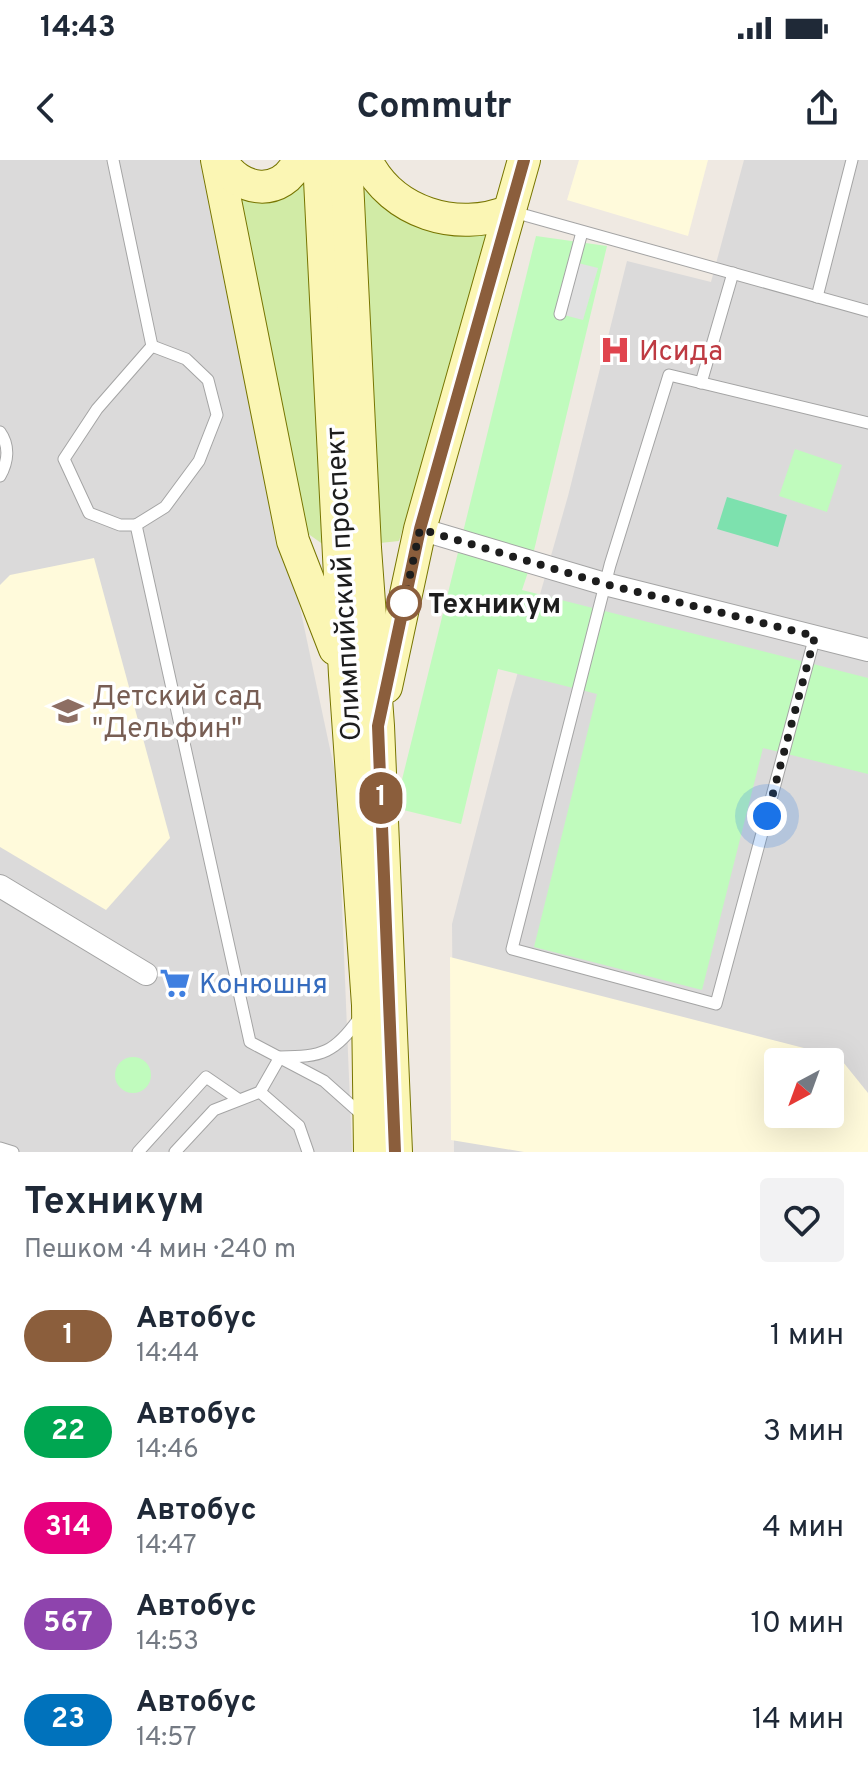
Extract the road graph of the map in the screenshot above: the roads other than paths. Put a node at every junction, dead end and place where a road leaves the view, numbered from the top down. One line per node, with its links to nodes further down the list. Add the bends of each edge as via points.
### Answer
1 (113, 160): 15 (lane)
2 (219, 160): 3 (main road, via 238,180 261,188 281,182); 25 (main road, via 293,541)
3 (299, 160)
4 (319, 160): 25 (main road, Олимпийский проспект)
5 (346, 160): 26 (main road, Олимпийский проспект)
6 (366, 160): 9 (main road, via 374,176 423,214 459,221)
7 (524, 160): 9 (main road)
8 (852, 160): 12 (lane)
9 (510, 211): 10 (lane); 21 (main road)
10 (582, 232): 11 (lane); 14 (lane)
11 (733, 273): 12 (lane); 16 (lane)
12 (817, 297): 13 (lane)
13 (868, 311)
14 (560, 314)
15 (152, 346): 20 (lane, via 186,359 208,380 217,415 199,461 165,507); 20 (lane, via 97,409 64,459 89,513)
16 (701, 383): 17 (lane); 22 (lane, via 669,375)
17 (868, 423)
18 (0, 432): 19 (lane, via 6,440 6,464)
19 (0, 476)
20 (136, 525): 30 (lane, via 250,1042)
21 (420, 529): 22 (street); 26 (main road)
22 (605, 584): 23 (street); 23 (lane, via 512,949 716,1004)
23 (815, 636): 24 (street)
24 (868, 650)
25 (345, 675): 29 (main road, Олимпийский проспект)
26 (378, 726): 33 (main road, Олимпийский проспект)
27 (3, 894): 28 (street)
28 (146, 974)
29 (368, 1005): 30 (lane, via 333,1048 314,1057); 33 (main road, Олимпийский проспект)
30 (280, 1057): 31 (lane); 33 (lane, via 342,1095)
31 (260, 1092): 32 (lane); 38 (lane, via 299,1126)
32 (238, 1099): 36 (lane, via 206,1077); 37 (lane, via 214,1110)
33 (387, 1146)
34 (0, 1148): 35 (lane)
35 (13, 1152)
36 (138, 1152)
37 (175, 1152)
38 (308, 1152)

